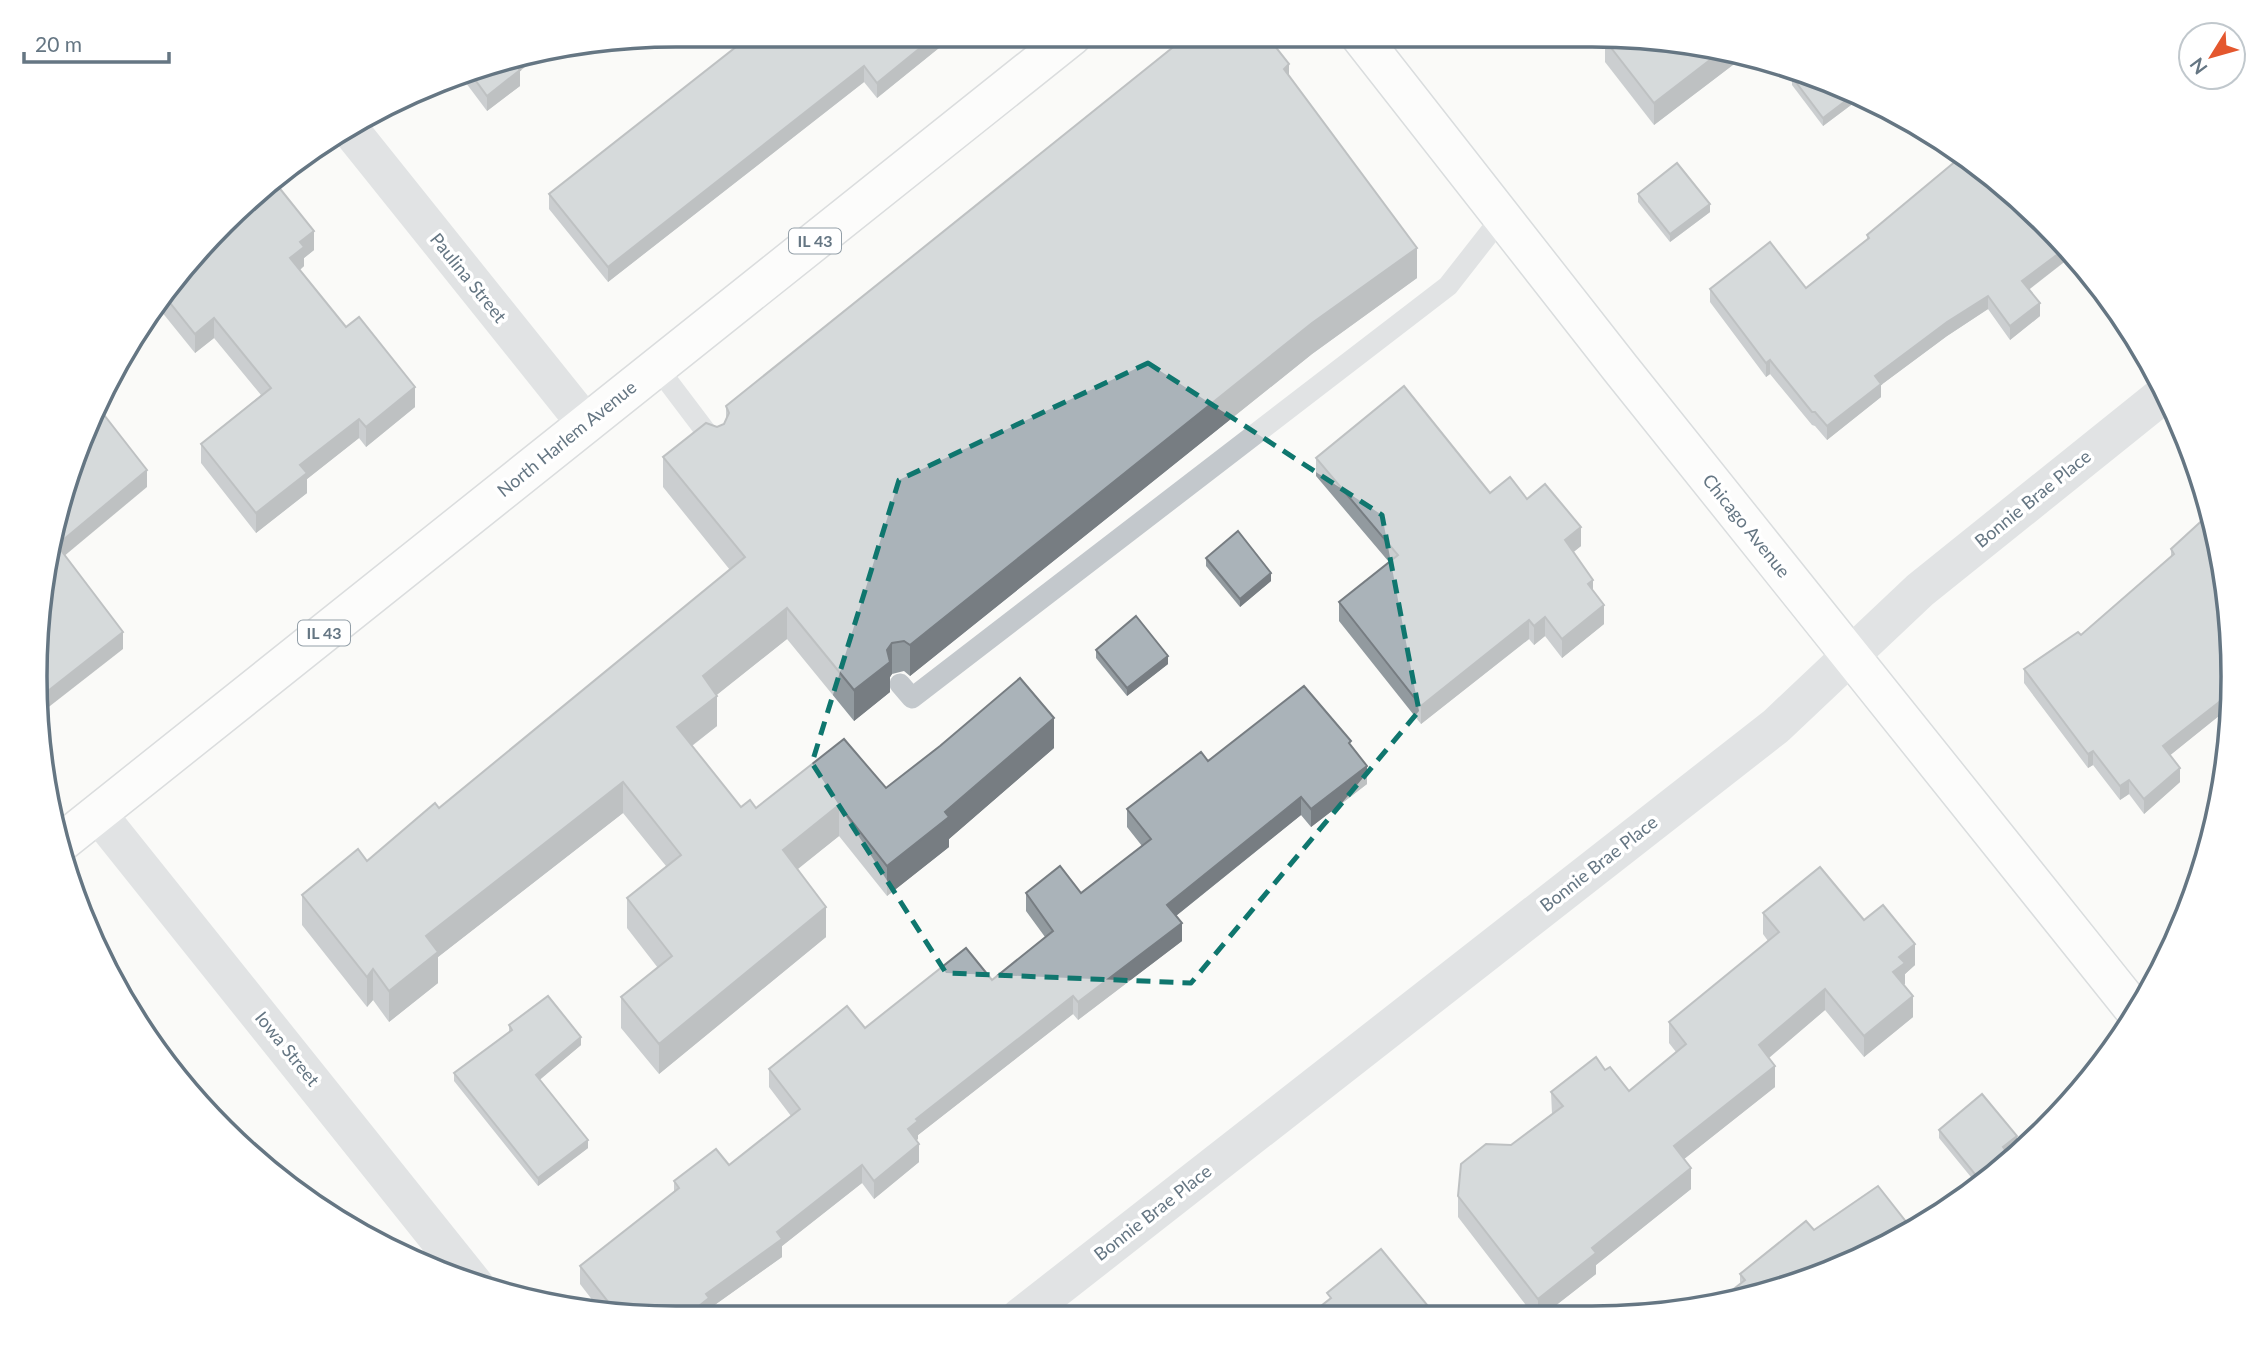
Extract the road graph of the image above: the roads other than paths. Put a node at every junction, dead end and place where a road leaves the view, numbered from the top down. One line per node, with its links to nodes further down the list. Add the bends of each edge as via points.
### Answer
1 (1058, 47): 5 (main road, North Harlem Avenue / IL 43)
2 (1369, 47): 4 (main road, Chicago Avenue)
3 (355, 136): 7 (street, Paulina Street)
4 (1502, 217): 9 (main road, Chicago Avenue); 10 (lane, via 1448,286 912,698)
5 (657, 367): 7 (main road, North Harlem Avenue / IL 43); 8 (lane)
6 (2157, 400): 9 (street, Bonnie Brae Place, via 1920,590)
7 (586, 424): 11 (main road, North Harlem Avenue / IL 43)
8 (716, 445)
9 (1850, 655): 13 (main road, Chicago Avenue); 15 (street, Bonnie Brae Place, via 1776,726)
10 (900, 684)
11 (98, 814): 12 (main road, North Harlem Avenue / IL 43); 14 (street, Iowa Street)
12 (68, 837)
13 (2128, 1004)
14 (461, 1267)
15 (1034, 1306)

